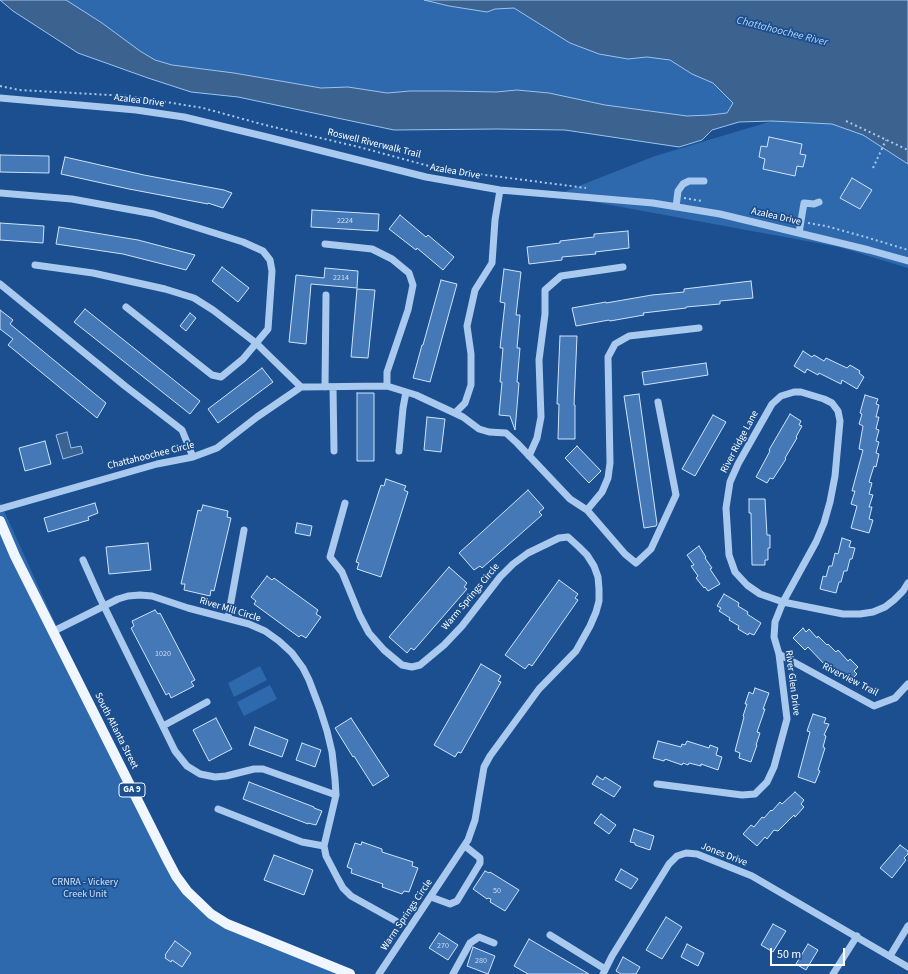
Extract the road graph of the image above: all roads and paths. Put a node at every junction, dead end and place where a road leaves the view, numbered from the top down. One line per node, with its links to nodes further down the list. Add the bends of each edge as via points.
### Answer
1 (0, 86): 8 (path, Roswell Riverwalk Trail, via 19,90 129,96 203,108 440,169)
2 (0, 98): 9 (street, Azalea Drive, via 136,110 184,118 426,177)
3 (846, 121): 4 (path)
4 (886, 140): 5 (path); 6 (path)
5 (908, 150)
6 (873, 168)
7 (704, 180): 11 (street, via 683,184)
8 (591, 188)
9 (500, 190): 14 (street, Azalea Drive); 34 (street, via 492,263 475,290 466,326 471,354 471,385 465,403)
10 (0, 193): 27 (street, via 72,199 154,214 243,242 263,251 270,260 272,271 268,329)
11 (677, 197): 12 (path); 14 (street)
12 (704, 202)
13 (819, 202): 16 (street, via 804,203)
14 (676, 207): 17 (street, Azalea Drive, via 720,214)
15 (756, 213): 16 (path)
16 (801, 222): 17 (street); 19 (path, via 826,226)
17 (799, 233): 20 (street, Azalea Drive)
18 (325, 244): 29 (street, via 372,249 392,258 409,273 414,285 387,372)
19 (908, 250)
20 (908, 261)
21 (35, 265): 27 (street, via 93,273 194,298)
22 (623, 267): 37 (street, via 561,276 545,290 545,314 539,360 541,417 537,438)
23 (0, 284): 38 (street, via 182,430)
24 (326, 295): 31 (street)
25 (126, 307): 27 (street, via 212,375 221,377 243,359)
26 (699, 328): 41 (street, via 629,336 615,344 608,357 608,478 602,492)
27 (256, 343): 30 (street)
28 (333, 386): 29 (street); 31 (street); 35 (street)
29 (387, 386): 32 (street)
30 (301, 387): 31 (street); 38 (street, Chattahoochee Circle, via 217,448)
31 (325, 387)
32 (406, 392): 34 (street); 36 (street)
33 (658, 402): 41 (street, via 676,495 651,549 636,563)
34 (455, 413): 37 (street, via 479,429 506,434)
35 (334, 451)
36 (399, 451)
37 (528, 456): 41 (street, via 570,499)
38 (193, 457): 40 (street, Chattahoochee Circle, via 157,464)
39 (345, 503): 58 (street, Warm Springs Circle, via 330,557 342,572 369,632 384,650 402,665 420,665 462,626 513,564 528,553 559,538 568,537 579,547 596,572 599,601 590,626 576,651 538,689 490,756 484,767 475,820)
40 (0, 509)
41 (587, 510)
42 (0, 521): 49 (main road, South Atlanta Street / GA 9)
43 (244, 530): 48 (street)
44 (83, 560): 47 (street)
45 (908, 583): 46 (street, via 899,596 885,606 873,612 860,614 843,614)
46 (783, 602): 46 (street, River Ridge Lane, via 760,594 735,572 729,555 727,495 738,464 772,404 781,396 801,392 824,398 832,403 838,411 840,420 835,476 824,523); 50 (street, River Glen Drive, via 775,622 774,637)
47 (104, 606): 48 (street, River Mill Circle, via 128,596 152,596); 49 (street, River Mill Circle); 53 (street)
48 (228, 618): 55 (street, River Mill Circle, via 270,634 292,653 303,668 327,731 335,772)
49 (52, 632): 68 (main road, South Atlanta Street / GA 9, via 166,860 187,891 211,914 227,924)
50 (780, 654): 51 (street, Riverview Trail, via 874,706 895,698); 54 (street, River Glen Drive, via 787,719 774,767 767,782 755,794 742,795)
51 (908, 684)
52 (208, 702): 53 (street)
53 (163, 726): 55 (street, via 180,759 200,774 221,777 263,769)
54 (657, 784)
55 (336, 795): 57 (street, River Mill Circle)
56 (218, 809): 57 (street, via 302,842)
57 (324, 846): 60 (street, via 326,856 343,888 351,896)
58 (465, 846): 59 (street, Warm Springs Circle); 59 (street, via 480,858 480,863 457,901 450,904)
59 (431, 897): 69 (street, Warm Springs Circle)
60 (396, 921)
61 (908, 926): 65 (street)
62 (550, 935): 67 (street)
63 (859, 938): 65 (street); 67 (street, Jones Drive, via 752,876 697,854 686,853 677,856 669,864); 71 (street)
64 (494, 943): 70 (street, via 479,937 470,943)
65 (890, 956): 66 (street)
66 (908, 967)
67 (604, 972)
68 (350, 974)
69 (379, 974)
70 (453, 974)
71 (833, 974)

